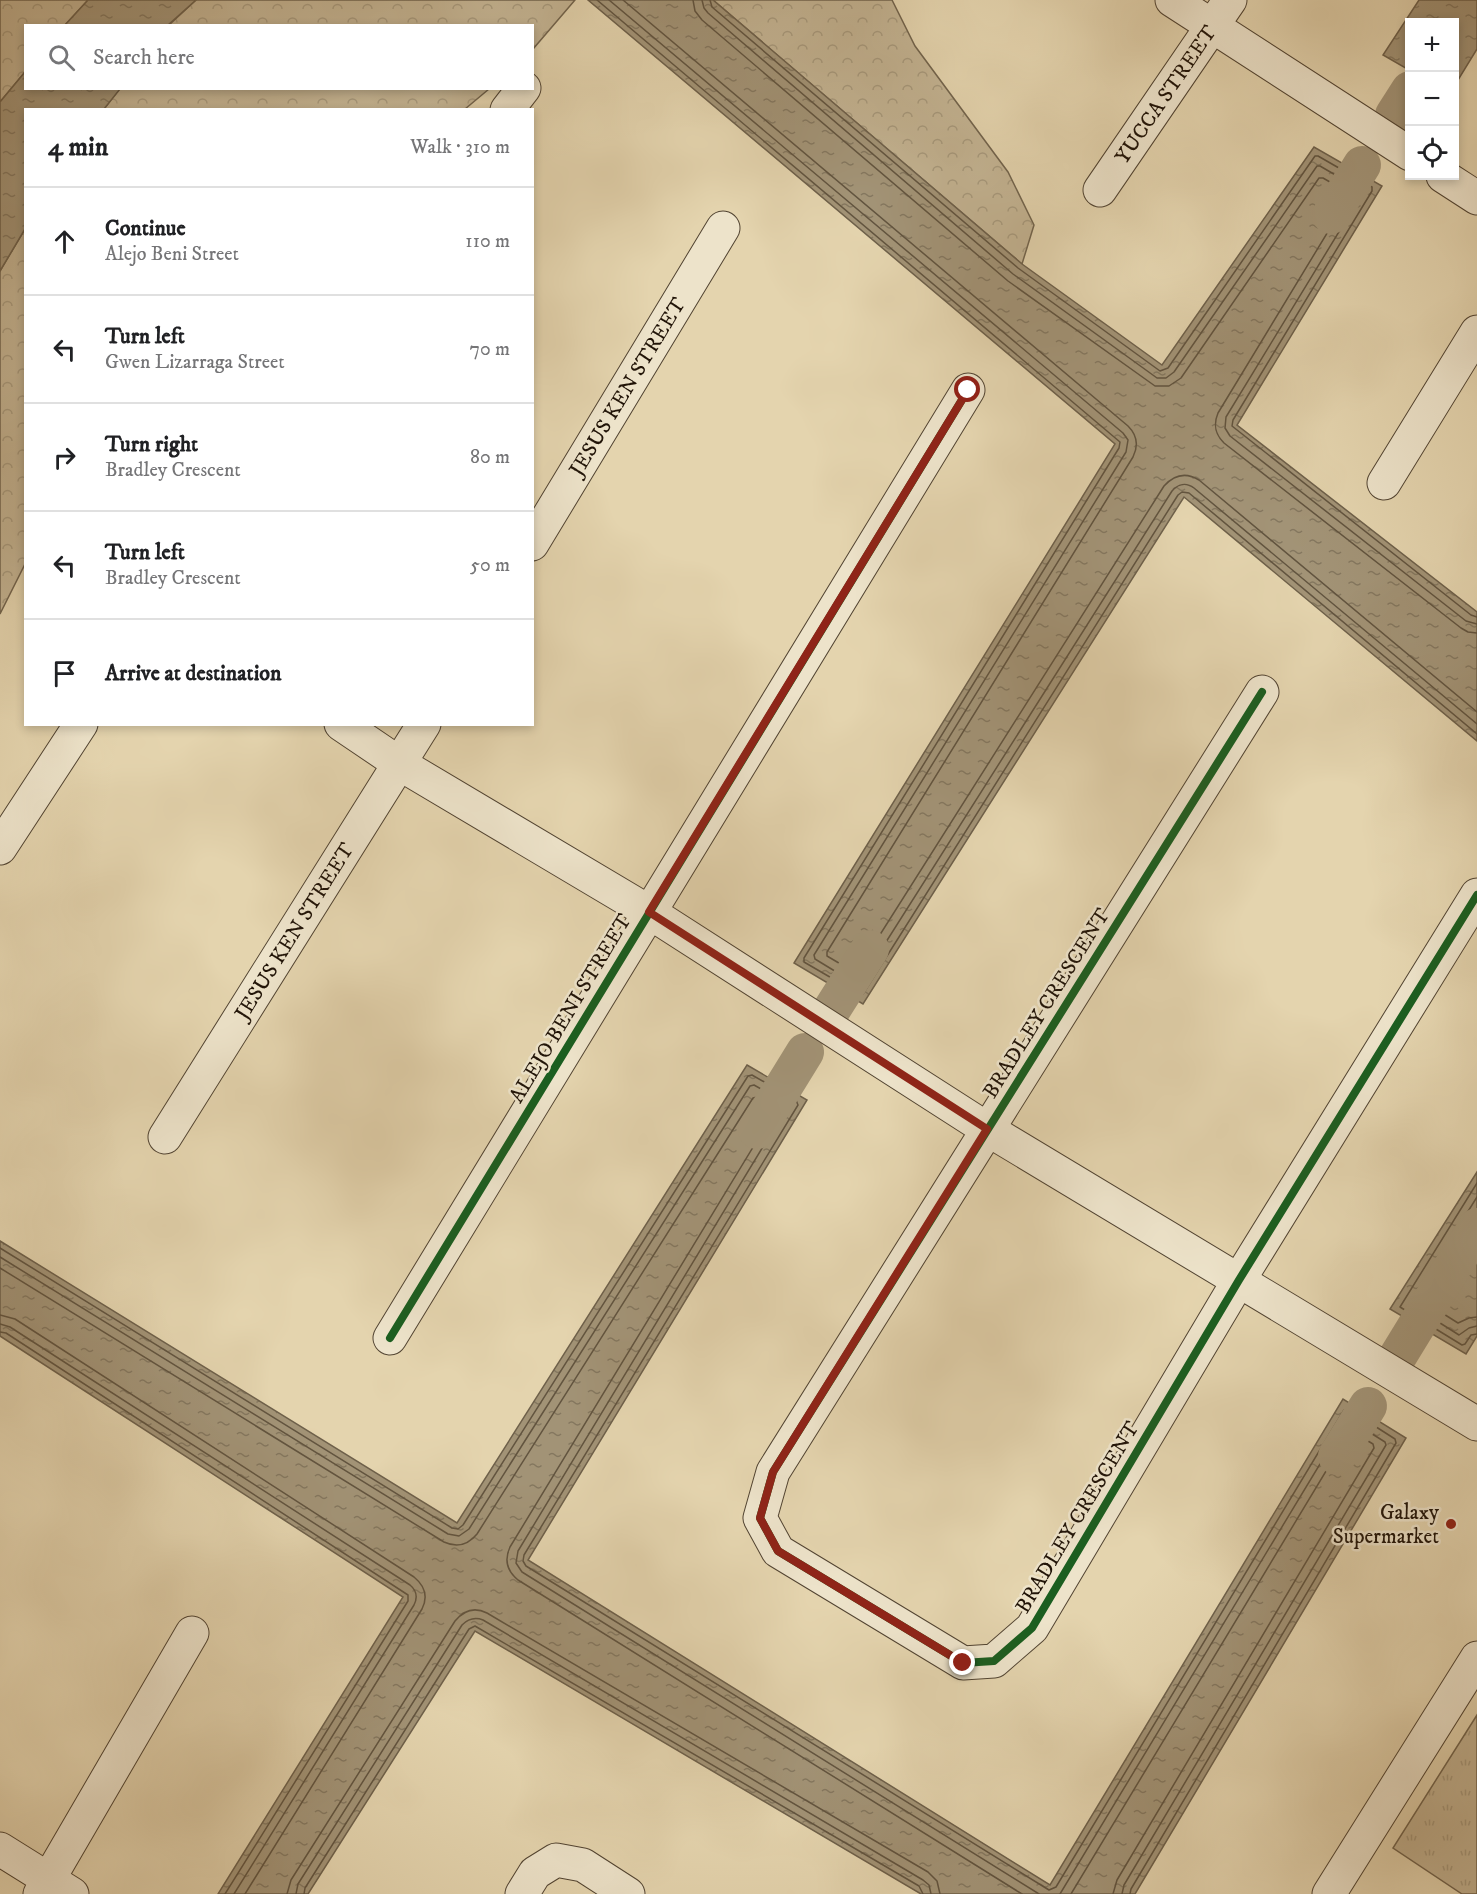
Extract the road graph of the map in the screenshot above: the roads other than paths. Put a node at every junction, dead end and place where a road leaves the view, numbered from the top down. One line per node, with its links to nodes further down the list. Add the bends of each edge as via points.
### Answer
1 (1172, 0): 2 (street)
2 (1222, 13): 5 (street); 7 (street, YUCCA STREET)
3 (523, 90): 4 (street)
4 (509, 108)
5 (1405, 150)
6 (1449, 180): 8 (street)
7 (1100, 190)
8 (1477, 198)
9 (723, 228): 13 (street, JESUS KEN STREET)
10 (1477, 332): 12 (street)
11 (968, 390): 21 (street, ALEJO BENI STREET)
12 (1384, 483)
13 (534, 541)
14 (1262, 692): 22 (street, BRADLEY CRESCENT)
15 (80, 726): 19 (street)
16 (344, 726): 18 (street)
17 (423, 726): 18 (street, JESUS KEN STREET)
18 (400, 764): 21 (street); 23 (street, JESUS KEN STREET)
19 (0, 848)
20 (1477, 895): 24 (street, BRADLEY CRESCENT)
21 (649, 912): 22 (street); 25 (street, ALEJO BENI STREET)
22 (987, 1129): 24 (street); 24 (street, BRADLEY CRESCENT, via 773,1472 760,1518 778,1551 963,1663 994,1661 1032,1628)
23 (165, 1137)
24 (1239, 1280): 26 (street)
25 (390, 1338)
26 (1477, 1424)
27 (192, 1633): 30 (street)
28 (1477, 1658): 33 (street)
29 (0, 1849): 30 (street)
30 (54, 1889)
31 (522, 1894): 32 (street, via 535,1873 556,1860 583,1865)
32 (628, 1894)
33 (1329, 1894)

